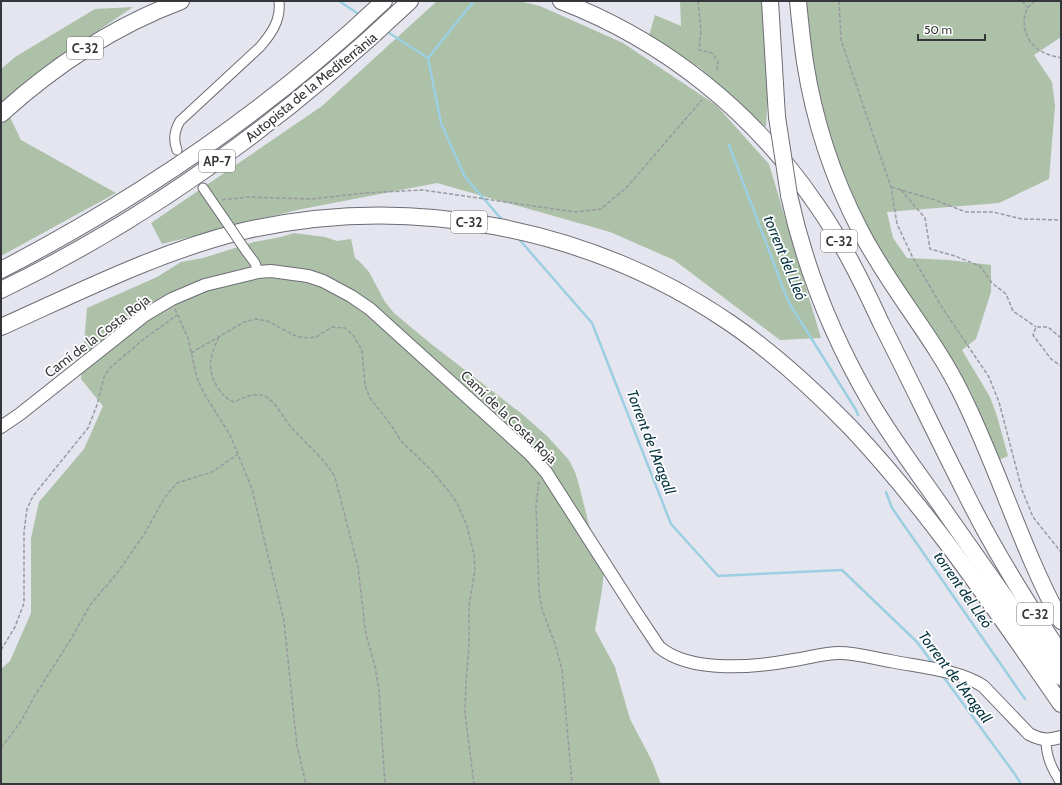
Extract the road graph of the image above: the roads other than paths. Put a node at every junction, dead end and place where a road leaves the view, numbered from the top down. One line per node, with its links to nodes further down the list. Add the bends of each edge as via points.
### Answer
1 (181, 1): 8 (highway, C-32, via 90,45 52,71)
2 (279, 1): 9 (street, via 279,18 267,39 180,121 174,134)
3 (384, 1): 11 (highway, Autopista de la Mediterrània / AP-7, via 304,72 194,155 118,205)
4 (410, 1): 13 (highway, Autopista de la Mediterrània / AP-7, via 346,60 233,150 124,222)
5 (561, 1): 17 (highway, C-32, via 634,35 672,58 744,117 791,169 817,205 840,244 965,492 1021,592)
6 (770, 1): 18 (highway, C-32, bridge, via 777,117 789,196 799,237 819,297 858,380 886,427)
7 (798, 1): 16 (highway, C-32, via 812,98 831,162 848,205 876,258 958,387 982,437 1040,579)
8 (1, 114)
9 (177, 150)
10 (203, 188): 12 (street, bridge, via 255,263)
11 (1, 270)
12 (258, 272): 15 (street, Camí de la Costa Roja, via 205,285 172,299 145,316); 21 (street, Camí de la Costa Roja, via 308,276 338,288 370,309 530,454 546,472 659,647 672,656 695,663 732,666 768,664 840,653 955,674 983,686 1024,730 1036,738)
13 (1, 290)
14 (1, 327): 19 (highway, C-32, via 174,252 240,232 305,220 386,215 455,220 499,226 587,251 651,277 711,311 767,351 818,396 877,456 925,515)
15 (1, 427)
16 (1061, 621)
17 (1061, 654)
18 (1061, 677)
19 (1061, 704)
20 (1061, 731): 21 (street)
21 (1052, 739): 22 (street, via 1048,759)
22 (1061, 783)

